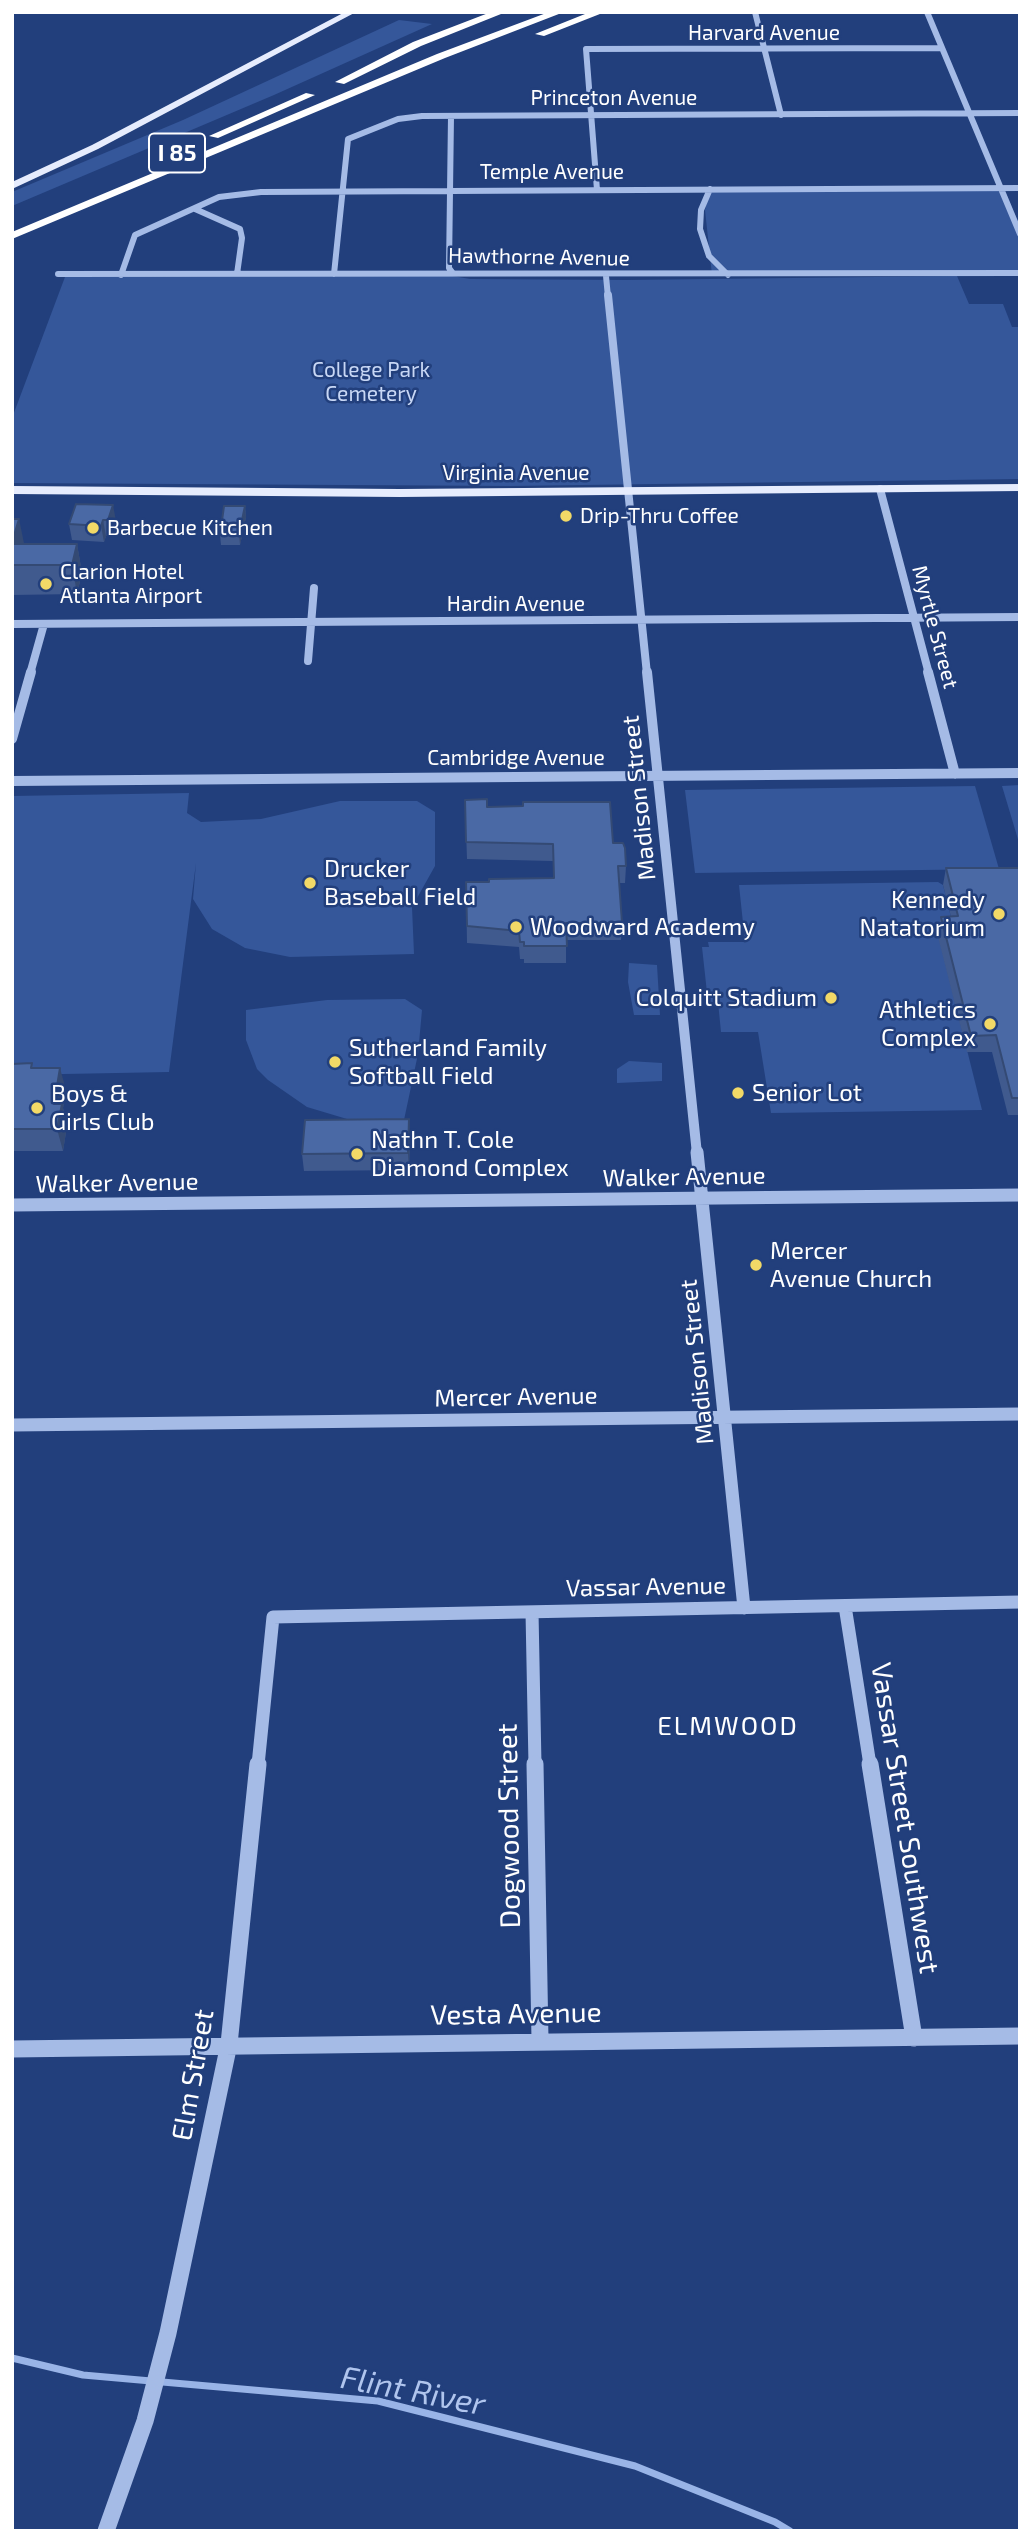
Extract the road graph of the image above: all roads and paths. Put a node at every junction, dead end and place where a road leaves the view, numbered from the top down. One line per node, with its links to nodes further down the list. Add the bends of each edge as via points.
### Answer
1 (352, 12): 24 (main road)
2 (501, 12): 13 (highway, via 417,44)
3 (524, 12): 13 (highway)
4 (559, 12): 21 (highway, I 85, via 441,56)
5 (600, 12): 8 (highway)
6 (754, 12): 9 (street)
7 (927, 12): 10 (street)
8 (525, 40)
9 (764, 48): 10 (street, Harvard Avenue); 18 (street); 20 (street, Harvard Avenue, via 586,49)
10 (942, 48): 17 (street)
11 (218, 70): 23 (main road)
12 (434, 73): 21 (highway)
13 (340, 82): 14 (highway)
14 (328, 87)
15 (317, 92): 22 (highway, I 85)
16 (1020, 113): 17 (street, Princeton Avenue)
17 (970, 114): 18 (street, Princeton Avenue); 25 (street)
18 (781, 115): 20 (street, Princeton Avenue)
19 (450, 116): 20 (street, Princeton Avenue); 28 (street); 30 (street, Princeton Avenue, via 398,119 348,139)
20 (591, 116): 29 (street)
21 (258, 134): 33 (highway, I 85)
22 (197, 144)
23 (12, 175)
24 (12, 186)
25 (1000, 188): 26 (street, Temple Avenue); 27 (street, Temple Avenue); 32 (street)
26 (1020, 188)
27 (710, 189): 29 (street, Temple Avenue); 40 (street, via 701,210 700,229 709,256)
28 (450, 190): 29 (street, Temple Avenue); 30 (street, Temple Avenue); 34 (street)
29 (597, 190)
30 (341, 191): 31 (street, Temple Avenue, via 244,193 219,197); 38 (street, Princeton Avenue)
31 (195, 209): 37 (street, via 240,229); 39 (street, Temple Avenue, via 135,235)
32 (1020, 234)
33 (12, 236)
34 (452, 272): 38 (street, Hawthorne Avenue); 41 (street, Hawthorne Avenue, via 460,276)
35 (1020, 273): 40 (street, Hawthorne Avenue)
36 (58, 274): 39 (street, Hawthorne Avenue)
37 (237, 274): 38 (street, Hawthorne Avenue); 39 (street, Hawthorne Avenue)
38 (334, 274)
39 (121, 275)
40 (727, 275): 41 (street, Hawthorne Avenue)
41 (606, 276): 45 (street, Madison Street)
42 (1020, 487): 43 (main road, Virginia Avenue)
43 (880, 489): 45 (main road, Virginia Avenue); 48 (street, Myrtle Street)
44 (12, 490): 45 (main road, Virginia Avenue)
45 (629, 492): 49 (street, Madison Street)
46 (314, 587): 50 (street)
47 (1020, 617): 48 (street, Hardin Avenue)
48 (914, 618): 49 (street, Hardin Avenue); 56 (street, Myrtle Street)
49 (642, 620): 50 (street, Hardin Avenue); 57 (street, Madison Street)
50 (312, 622): 52 (street, Hardin Avenue); 53 (street)
51 (12, 624): 52 (street, Hardin Avenue)
52 (44, 624): 54 (street)
53 (308, 661)
54 (12, 739)
55 (1020, 773): 56 (street, Cambridge Avenue)
56 (955, 774): 57 (street, Cambridge Avenue)
57 (658, 776): 58 (street, Cambridge Avenue); 60 (street, Madison Street)
58 (12, 781)
59 (1020, 1195): 60 (street, Walker Avenue)
60 (702, 1198): 61 (street, Walker Avenue); 63 (street, Madison Street)
61 (12, 1205)
62 (1020, 1413): 63 (street, Mercer Avenue)
63 (724, 1418): 64 (street, Mercer Avenue); 67 (street, Madison Street)
64 (12, 1425)
65 (1020, 1602): 66 (street, Vassar Avenue)
66 (845, 1606): 67 (street, Vassar Avenue); 71 (street, Vassar Street Southwest)
67 (744, 1608): 68 (street, Vassar Avenue)
68 (532, 1612): 69 (street, Vassar Avenue); 72 (street, Dogwood Street)
69 (273, 1617): 73 (street, Elm Street)
70 (1020, 2036): 71 (street, Vesta Avenue)
71 (914, 2038): 72 (street, Vesta Avenue)
72 (540, 2040): 73 (street, Vesta Avenue)
73 (229, 2045): 74 (street, Vesta Avenue); 75 (street, Elm Street, via 168,2333 145,2421)
74 (12, 2049)
75 (106, 2531)

